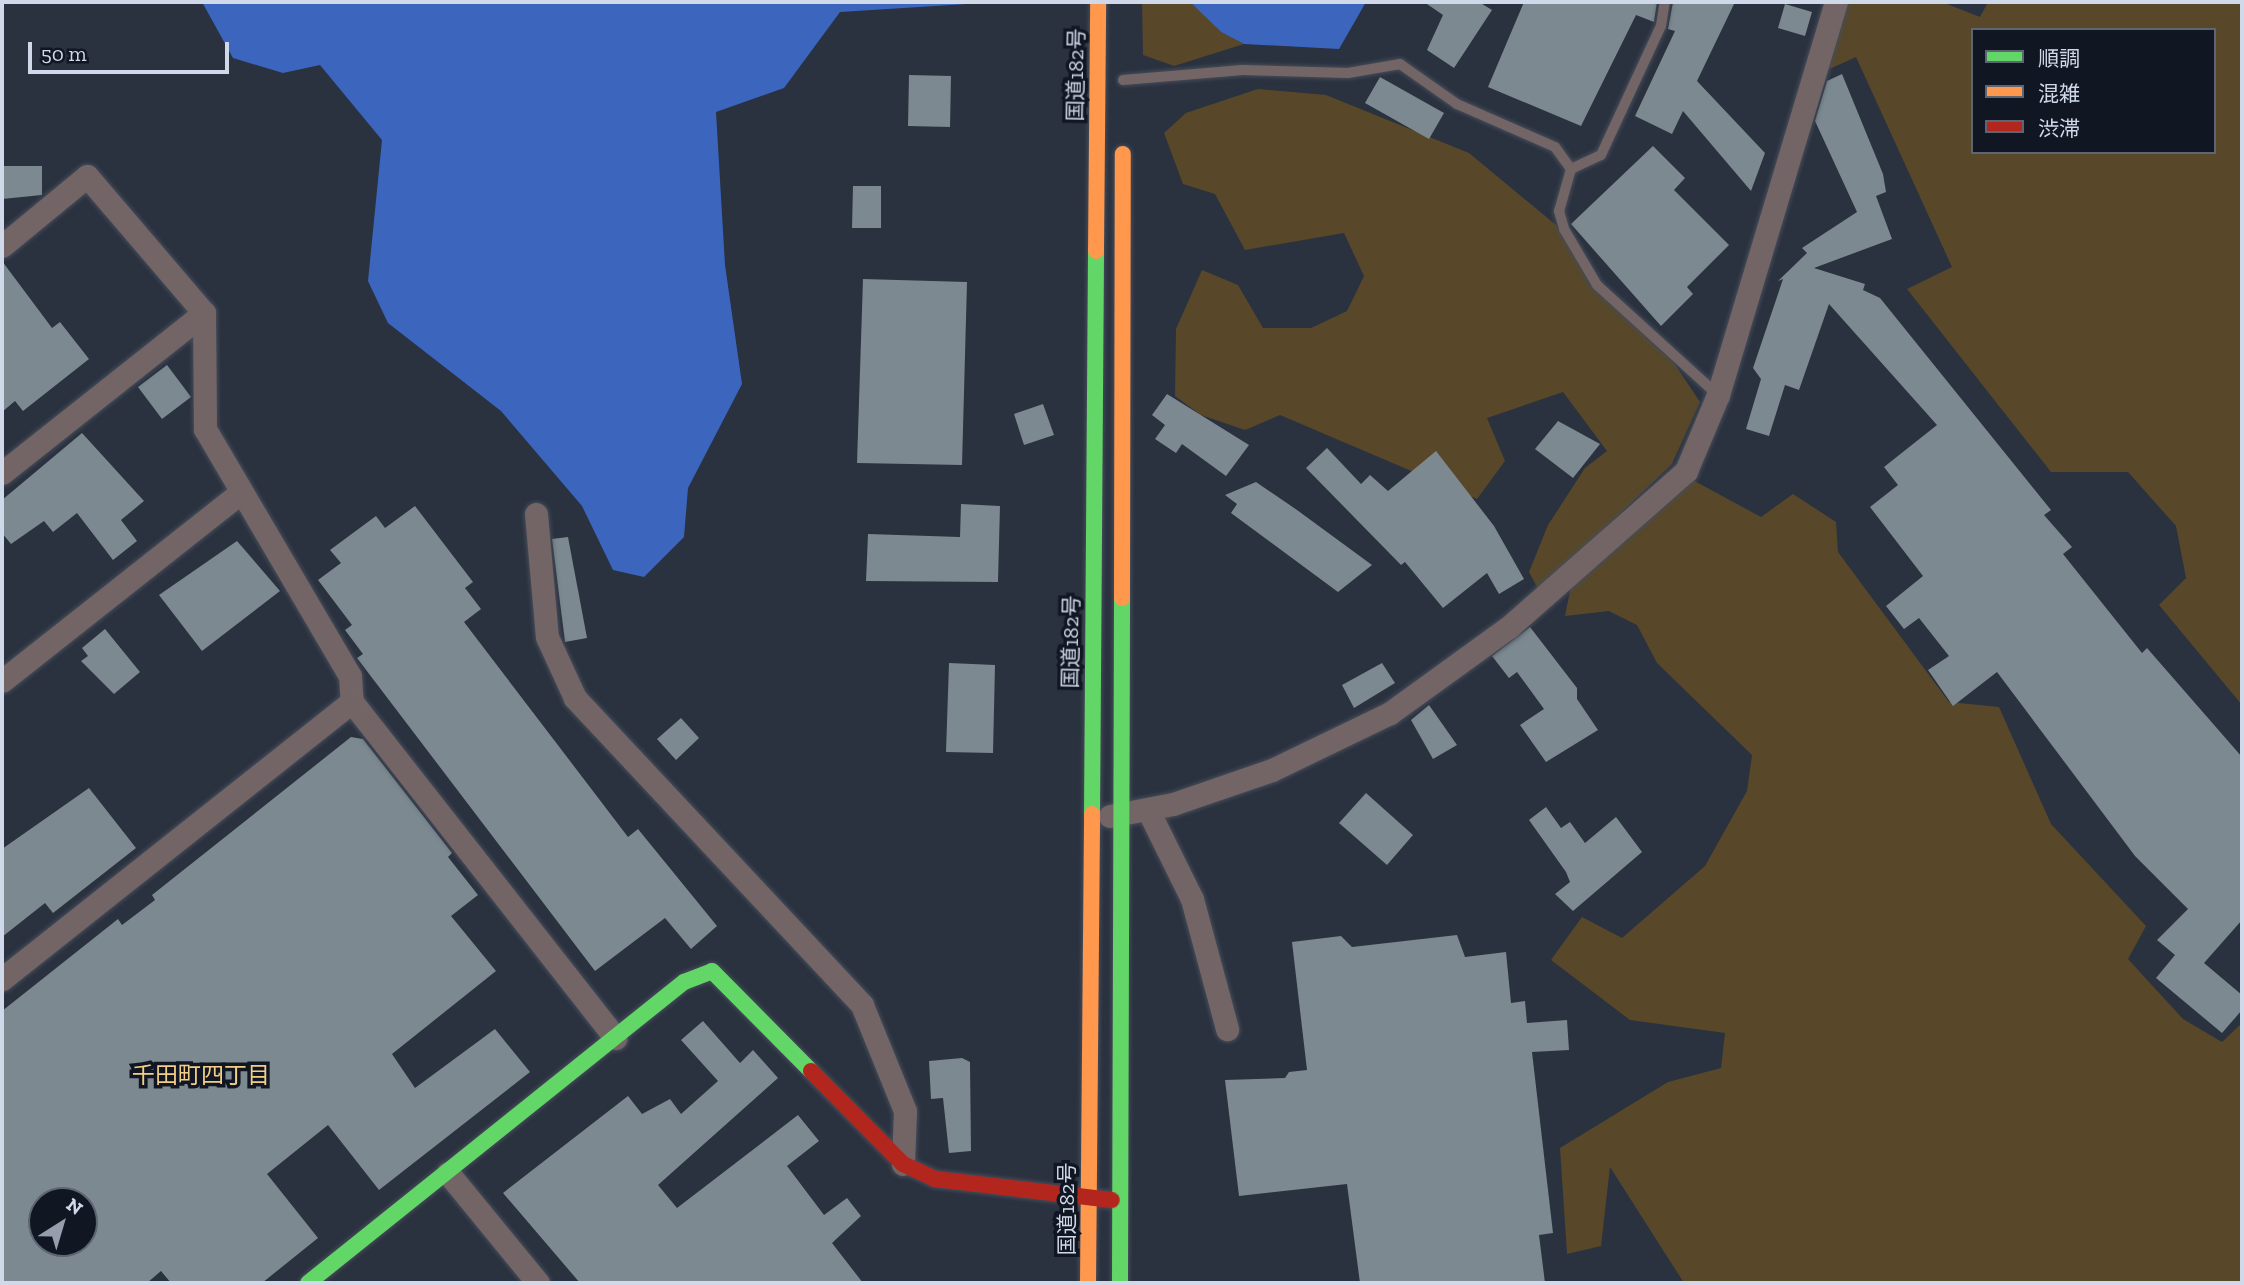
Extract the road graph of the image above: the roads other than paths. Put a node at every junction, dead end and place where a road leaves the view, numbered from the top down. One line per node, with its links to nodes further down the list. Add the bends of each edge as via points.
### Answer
1 (1098, 2): 17 (main road, 国道182号)
2 (1665, 2): 6 (lane, via 1661,26 1601,155)
3 (1836, 2): 9 (street)
4 (1123, 80): 6 (lane, via 1243,70 1348,73 1400,64 1458,104 1555,147)
5 (1123, 135): 16 (main road)
6 (1571, 169): 9 (lane, via 1559,211 1597,285)
7 (2, 246): 8 (street, via 87,176)
8 (204, 313): 10 (street); 11 (street, via 205,429)
9 (1718, 395): 15 (street, via 1686,471 1498,635 1390,713 1272,770)
10 (2, 473)
11 (239, 494): 13 (street); 14 (street, via 350,676)
12 (536, 514): 21 (street, via 547,637 575,698 862,1005 905,1111)
13 (2, 681)
14 (352, 702): 18 (street); 20 (street)
15 (1148, 810): 16 (street); 19 (street, via 1192,899)
16 (1122, 816): 17 (street); 24 (main road)
17 (1090, 817): 23 (main road, 国道182号)
18 (2, 979)
19 (1227, 1029)
20 (615, 1038): 21 (main road, via 684,982 712,971); 22 (main road)
21 (903, 1164): 23 (main road, via 935,1179)
22 (447, 1173): 25 (main road); 26 (street)
23 (1088, 1199): 24 (main road); 27 (main road, 国道182号)
24 (1121, 1200): 28 (main road)
25 (308, 1283)
26 (538, 1283)
27 (1088, 1283)
28 (1120, 1283)

